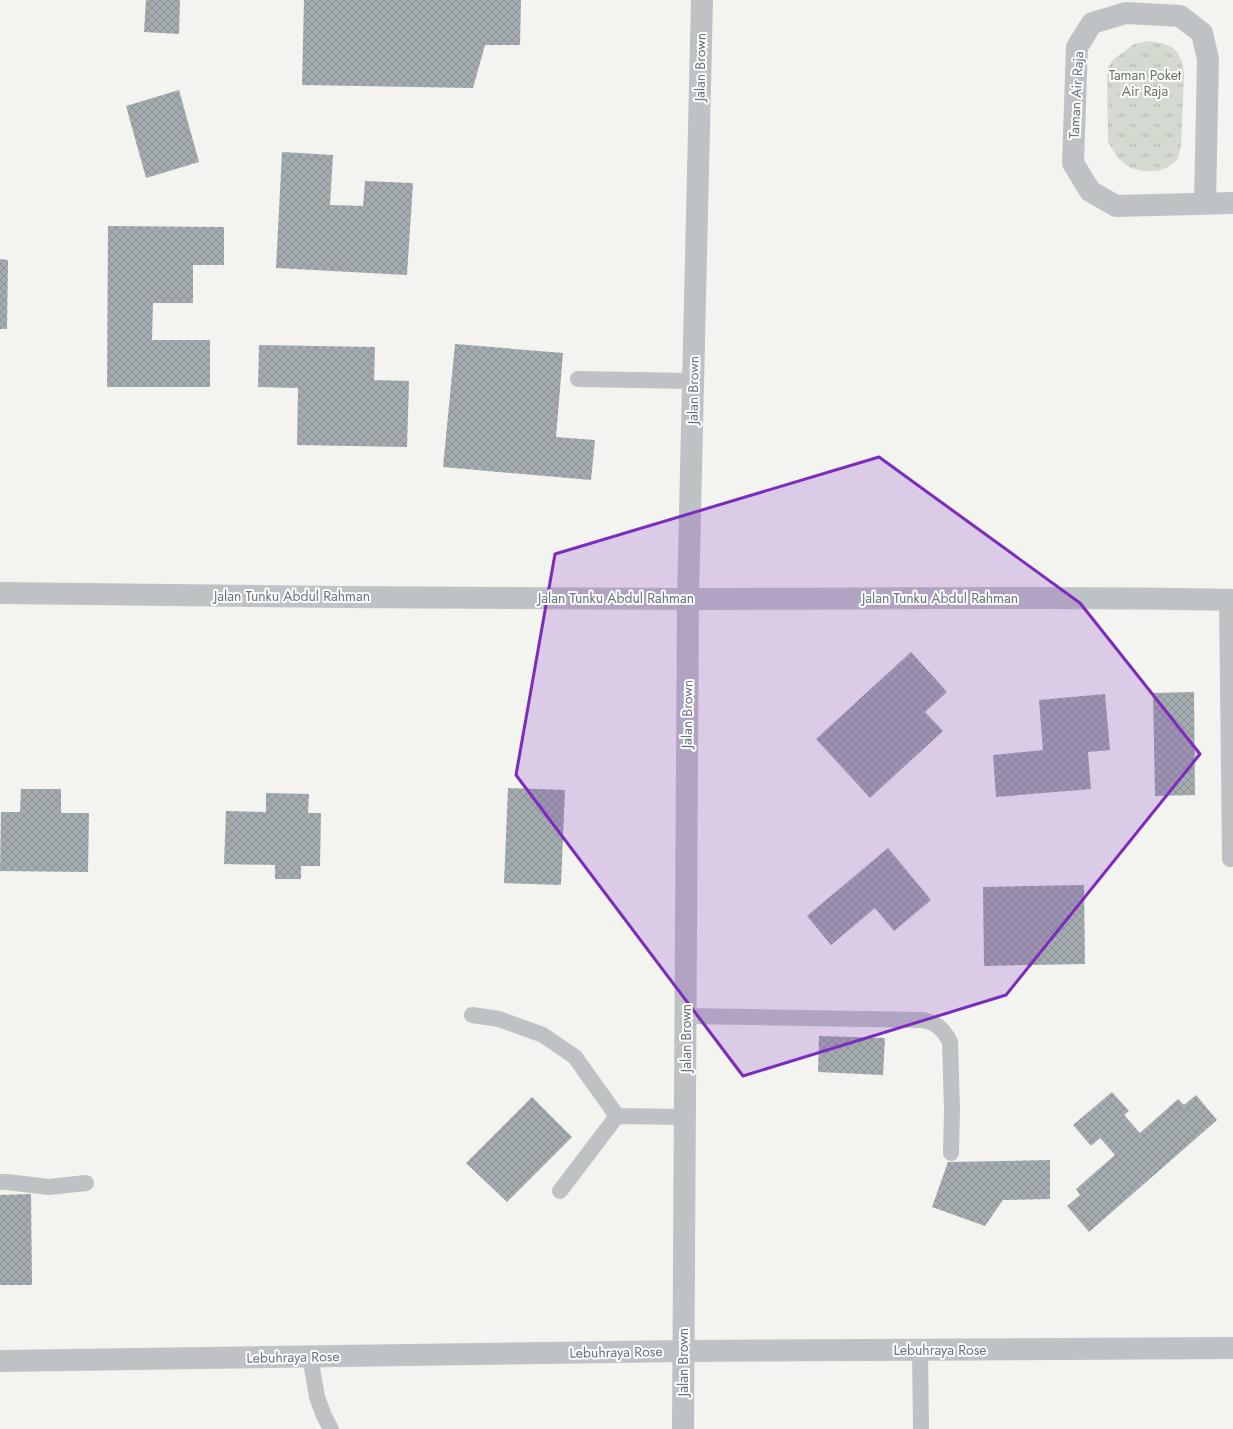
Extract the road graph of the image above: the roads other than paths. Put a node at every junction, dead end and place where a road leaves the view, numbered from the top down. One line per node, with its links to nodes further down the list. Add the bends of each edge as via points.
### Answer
1 (702, 0): 5 (street, Jalan Brown)
2 (1205, 203): 2 (street, Taman Air Raja, via 1208,59 1202,33 1180,16 1126,13 1092,23 1076,47 1073,163 1090,191 1116,206); 3 (street, Taman Air Raja)
3 (1233, 203)
4 (578, 379): 5 (lane)
5 (693, 381): 7 (street, Jalan Brown)
6 (0, 593): 7 (street, Jalan Tunku Abdul Rahman)
7 (688, 599): 8 (street, Jalan Tunku Abdul Rahman); 11 (street, Jalan Brown)
8 (1230, 600): 9 (lane)
9 (1230, 859)
10 (472, 1015): 12 (lane, via 499,1020 543,1035 575,1057)
11 (686, 1016): 13 (street, Jalan Brown); 14 (lane, via 932,1021 940,1027 950,1042)
12 (617, 1116): 13 (lane); 17 (lane)
13 (685, 1116): 20 (street, Jalan Brown)
14 (951, 1153)
15 (0, 1182): 16 (lane, via 49,1187)
16 (86, 1182)
17 (560, 1191)
18 (1233, 1348): 19 (street, Lebuhraya Rose)
19 (920, 1350): 20 (street, Lebuhraya Rose); 25 (lane)
20 (684, 1352): 21 (street, Lebuhraya Rose); 24 (street, Jalan Brown)
21 (310, 1356): 22 (street, Lebuhraya Rose); 23 (lane, via 317,1397)
22 (0, 1360)
23 (331, 1429)
24 (683, 1429)
25 (921, 1429)

